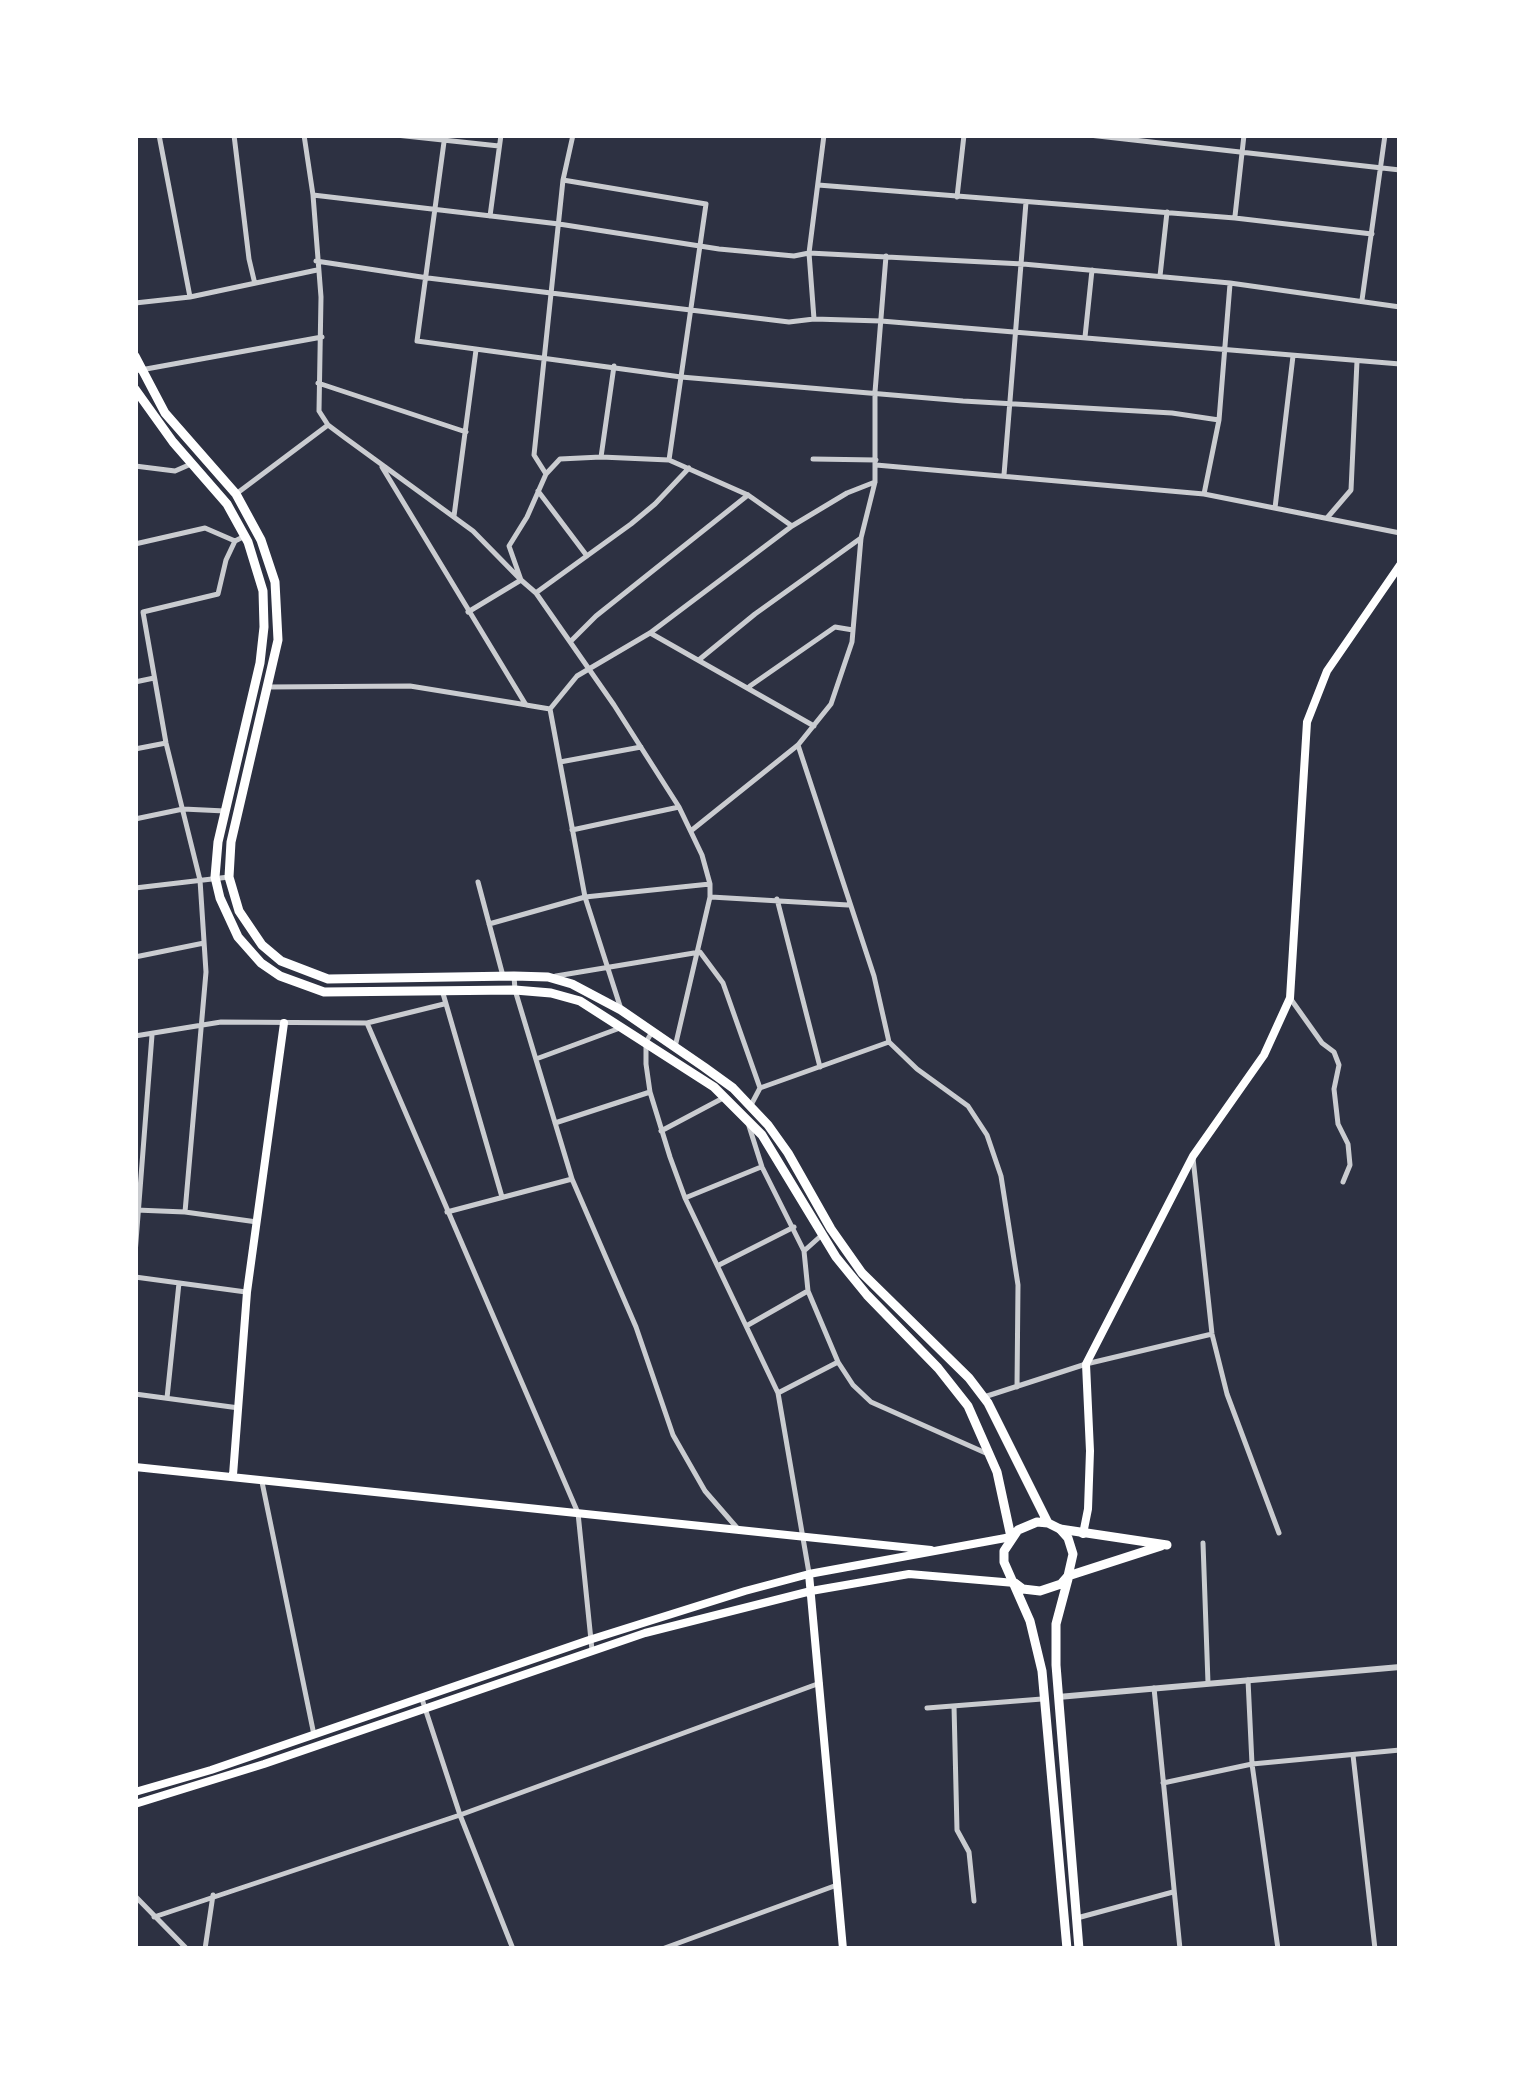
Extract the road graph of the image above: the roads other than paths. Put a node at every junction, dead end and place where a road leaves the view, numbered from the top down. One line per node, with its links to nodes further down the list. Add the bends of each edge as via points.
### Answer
1 (159, 135): 41 (street)
2 (234, 135): 38 (street)
3 (304, 135): 20 (street)
4 (396, 135): 13 (street)
5 (501, 135): 14 (street)
6 (573, 135): 18 (street)
7 (824, 135): 19 (street)
8 (964, 135): 21 (street)
9 (1088, 135): 12 (street)
10 (1244, 135): 15 (street)
11 (1385, 135): 16 (street)
12 (1100, 136): 15 (street)
13 (444, 142): 14 (street); 23 (street)
14 (499, 146): 25 (street)
15 (1242, 151): 16 (street); 26 (street)
16 (1378, 168): 17 (street); 28 (street)
17 (1400, 170)
18 (563, 180): 27 (street); 29 (street, via 706,204)
19 (818, 185): 21 (street); 30 (street)
20 (313, 195): 23 (street); 32 (street)
21 (957, 197): 22 (street)
22 (1026, 202): 24 (street); 33 (street)
23 (434, 211): 25 (street); 37 (street)
24 (1168, 212): 26 (street); 36 (street)
25 (490, 217): 27 (street)
26 (1235, 218): 28 (street)
27 (558, 224): 29 (street); 40 (street)
28 (1372, 234): 42 (street)
29 (698, 244): 30 (street); 45 (street)
30 (808, 253): 31 (street); 46 (street)
31 (886, 256): 33 (street); 47 (street)
32 (316, 262): 34 (street); 37 (street)
33 (1023, 264): 35 (street); 48 (street)
34 (316, 270): 38 (street); 49 (street)
35 (1092, 270): 36 (street); 50 (street)
36 (1160, 276): 39 (street)
37 (428, 278): 40 (street); 51 (street, via 418,342)
38 (254, 282): 41 (street)
39 (1230, 283): 42 (street); 52 (street)
40 (550, 292): 45 (street); 55 (street)
41 (190, 297): 43 (street)
42 (1362, 302): 44 (street)
43 (135, 303)
44 (1400, 307)
45 (692, 312): 46 (street); 60 (street)
46 (814, 319): 47 (street)
47 (881, 321): 48 (street); 63 (street)
48 (1014, 333): 50 (street); 64 (street)
49 (322, 337): 59 (street); 61 (street)
50 (1085, 338): 52 (street)
51 (476, 350): 55 (street); 67 (street)
52 (1224, 350): 54 (street); 65 (street)
53 (135, 356): 59 (main road)
54 (1293, 356): 56 (street); 83 (street)
55 (543, 358): 58 (street); 76 (street, via 534,455)
56 (1357, 361): 57 (street); 85 (street, via 1351,490)
57 (1400, 364)
58 (614, 366): 60 (street); 68 (street)
59 (137, 370): 80 (main road)
60 (681, 376): 63 (street); 70 (street)
61 (318, 383): 66 (street, via 319,412); 67 (street)
62 (135, 389): 72 (main road)
63 (875, 392): 64 (street); 71 (street)
64 (1010, 404): 65 (street); 77 (street)
65 (1219, 420): 81 (street)
66 (328, 425): 73 (street); 80 (street)
67 (466, 432): 84 (street)
68 (601, 456): 70 (street); 76 (street, via 560,459)
69 (813, 459): 71 (street)
70 (668, 460): 75 (street)
71 (876, 462): 77 (street); 78 (street)
72 (194, 463): 74 (street, via 175,471); 88 (main road, via 228,504)
73 (380, 465): 84 (street); 95 (street)
74 (135, 466)
75 (689, 468): 82 (street); 91 (street, via 655,504)
76 (546, 474): 79 (street)
77 (1004, 474): 81 (street)
78 (875, 482): 86 (street); 89 (street)
79 (538, 491): 91 (street); 93 (street, via 509,546)
80 (236, 494): 104 (main road, via 261,540 278,598)
81 (1204, 494): 83 (street)
82 (748, 495): 86 (street); 99 (street)
83 (1274, 508): 85 (street)
84 (454, 518): 93 (street)
85 (1327, 518): 87 (street)
86 (792, 526): 98 (street)
87 (1400, 533)
88 (240, 538): 90 (street, via 205,528); 96 (street, via 218,594); 115 (main road, via 263,591 264,627)
89 (862, 538): 97 (street); 100 (street)
90 (135, 544)
91 (587, 556): 94 (street)
92 (1400, 564): 139 (main road, via 1327,671 1307,722)
93 (521, 580): 94 (street); 95 (street)
94 (536, 592): 99 (street)
95 (468, 612): 106 (street, via 526,705)
96 (139, 613): 102 (street)
97 (853, 630): 105 (street, via 835,627); 107 (street, via 832,704)
98 (650, 633): 100 (street); 101 (street)
99 (571, 641): 101 (street)
100 (700, 659): 105 (street)
101 (591, 670): 106 (street, via 565,687); 110 (street)
102 (154, 678): 103 (street); 108 (street)
103 (135, 682)
104 (268, 687): 106 (street, via 410,686); 120 (main road, via 231,842)
105 (749, 687): 107 (street)
106 (550, 709): 112 (street)
107 (814, 726): 109 (street)
108 (166, 744): 111 (street); 114 (street)
109 (798, 745): 118 (street); 128 (street)
110 (640, 746): 112 (street); 113 (street)
111 (135, 750)
112 (559, 762): 117 (street)
113 (679, 807): 117 (street); 118 (street)
114 (183, 810): 115 (street); 116 (street); 121 (street)
115 (225, 811): 119 (main road)
116 (135, 818)
117 (572, 830): 125 (street)
118 (692, 830): 123 (street)
119 (216, 877): 120 (street); 121 (street); 137 (main road, via 238,937 280,976 324,992)
120 (229, 877): 135 (main road, via 239,911 262,946 304,972 328,979)
121 (200, 880): 124 (street); 130 (street)
122 (478, 882): 129 (street)
123 (710, 884): 125 (street); 126 (street)
124 (135, 888)
125 (585, 897): 129 (street); 134 (street)
126 (710, 897): 127 (street); 132 (street)
127 (777, 899): 128 (street); 153 (street)
128 (848, 904): 150 (street)
129 (489, 924): 135 (street)
130 (204, 943): 133 (street); 145 (street)
131 (135, 948): 133 (street)
132 (700, 952): 134 (street); 151 (street); 154 (street, via 723,983)
133 (137, 956)
134 (610, 966): 136 (street); 141 (street)
135 (509, 977): 136 (main road); 138 (street)
136 (548, 977): 141 (main road)
137 (442, 990): 138 (main road); 140 (street)
138 (515, 990): 144 (main road, via 580,1001); 152 (street)
139 (1290, 998): 161 (main road, via 1264,1054); 164 (street, via 1339,1065 1334,1089 1350,1166)
140 (444, 1004): 143 (street); 165 (street)
141 (621, 1010): 146 (main road)
142 (284, 1023): 143 (street); 145 (street); 170 (main road)
143 (367, 1023): 169 (street)
144 (622, 1026): 149 (main road); 152 (street)
145 (203, 1027): 147 (street); 168 (street)
146 (652, 1032): 149 (street); 151 (main road)
147 (152, 1035): 148 (street); 167 (street)
148 (135, 1036)
149 (646, 1042): 155 (street); 156 (main road)
150 (889, 1042): 153 (street); 184 (street, via 968,1106 987,1135 1002,1176 1018,1285)
151 (675, 1046): 157 (main road)
152 (536, 1059): 159 (street)
153 (820, 1066): 154 (street)
154 (760, 1088): 157 (street)
155 (650, 1092): 159 (street); 160 (street)
156 (725, 1098): 158 (main road); 160 (street)
157 (751, 1105): 172 (main road, via 788,1152)
158 (747, 1120): 162 (street); 172 (main road)
159 (554, 1123): 163 (street)
160 (661, 1131): 166 (street)
161 (1193, 1156): 181 (street); 183 (main road)
162 (762, 1167): 166 (street); 171 (street)
163 (572, 1178): 165 (street); 196 (street, via 673,1435 705,1491)
164 (1343, 1182)
165 (502, 1197): 169 (street)
166 (685, 1198): 175 (street)
167 (136, 1210): 168 (street); 174 (street)
168 (185, 1212): 170 (street)
169 (447, 1212): 194 (street)
170 (257, 1222): 179 (main road)
171 (794, 1227): 173 (street); 175 (street)
172 (826, 1232): 173 (street); 187 (main road); 190 (main road, via 867,1295 968,1406)
173 (804, 1250): 178 (street)
174 (135, 1254)
175 (718, 1265): 180 (street)
176 (135, 1277): 177 (street)
177 (179, 1283): 179 (street); 188 (street)
178 (808, 1291): 180 (street); 182 (street)
179 (248, 1292): 189 (main road)
180 (748, 1325): 185 (street)
181 (1212, 1334): 183 (street); 198 (street)
182 (838, 1362): 185 (street); 190 (street, via 865,1399)
183 (1086, 1364): 184 (street); 199 (main road, via 1090,1451)
184 (1017, 1387): 187 (street)
185 (778, 1392): 200 (street)
186 (135, 1394): 188 (street)
187 (983, 1397): 195 (main road)
188 (166, 1398): 189 (street)
189 (239, 1408): 192 (main road)
190 (990, 1455): 201 (main road)
191 (135, 1467): 192 (main road)
192 (233, 1475): 193 (main road)
193 (261, 1479): 194 (main road); 221 (street)
194 (578, 1513): 196 (main road); 208 (street)
195 (1048, 1523): 197 (main road); 201 (main road, via 1030,1523)
196 (738, 1529): 200 (main road)
197 (1060, 1529): 199 (main road); 205 (main road, via 1073,1554)
198 (1278, 1533)
199 (1083, 1534): 205 (main road, via 1167,1544)
200 (804, 1536): 203 (main road); 204 (street)
201 (1011, 1537): 203 (main road); 206 (main road, via 1004,1562)
202 (1203, 1542): 213 (street)
203 (940, 1551): 204 (main road)
204 (809, 1574): 207 (main road); 208 (main road)
205 (1068, 1576): 206 (main road, via 1040,1592); 216 (main road, via 1056,1624)
206 (1015, 1583): 207 (main road, via 909,1574); 215 (main road, via 1040,1654)
207 (810, 1590): 209 (main road); 212 (main road)
208 (589, 1640): 209 (street); 217 (main road)
209 (592, 1651): 220 (main road)
210 (1400, 1667): 211 (street)
211 (1248, 1680): 213 (street); 224 (street)
212 (820, 1683): 228 (street); 229 (main road)
213 (1208, 1683): 214 (street)
214 (1154, 1688): 216 (street); 225 (street)
215 (1045, 1698): 216 (main road); 218 (street); 236 (main road)
216 (1057, 1698): 235 (main road)
217 (422, 1699): 220 (street); 221 (main road)
218 (954, 1706): 219 (street); 233 (street, via 957,1830 969,1852)
219 (928, 1708)
220 (424, 1710): 227 (main road); 228 (street)
221 (314, 1735): 226 (main road)
222 (1400, 1750): 223 (street)
223 (1352, 1755): 224 (street); 246 (street)
224 (1252, 1764): 225 (street); 245 (street)
225 (1163, 1783): 230 (street)
226 (135, 1792)
227 (135, 1804)
228 (460, 1815): 231 (street); 239 (street)
229 (837, 1885): 240 (street); 241 (main road)
230 (1173, 1892): 235 (street); 244 (street)
231 (213, 1895): 234 (street); 238 (street)
232 (135, 1896): 234 (street)
233 (974, 1901)
234 (154, 1917): 237 (street)
235 (1077, 1918): 236 (main road); 243 (main road)
236 (1064, 1920): 242 (main road)
237 (187, 1949)
238 (204, 1949)
239 (513, 1949)
240 (662, 1949)
241 (843, 1949)
242 (1066, 1949)
243 (1079, 1949)
244 (1180, 1949)
245 (1278, 1949)
246 (1375, 1949)

